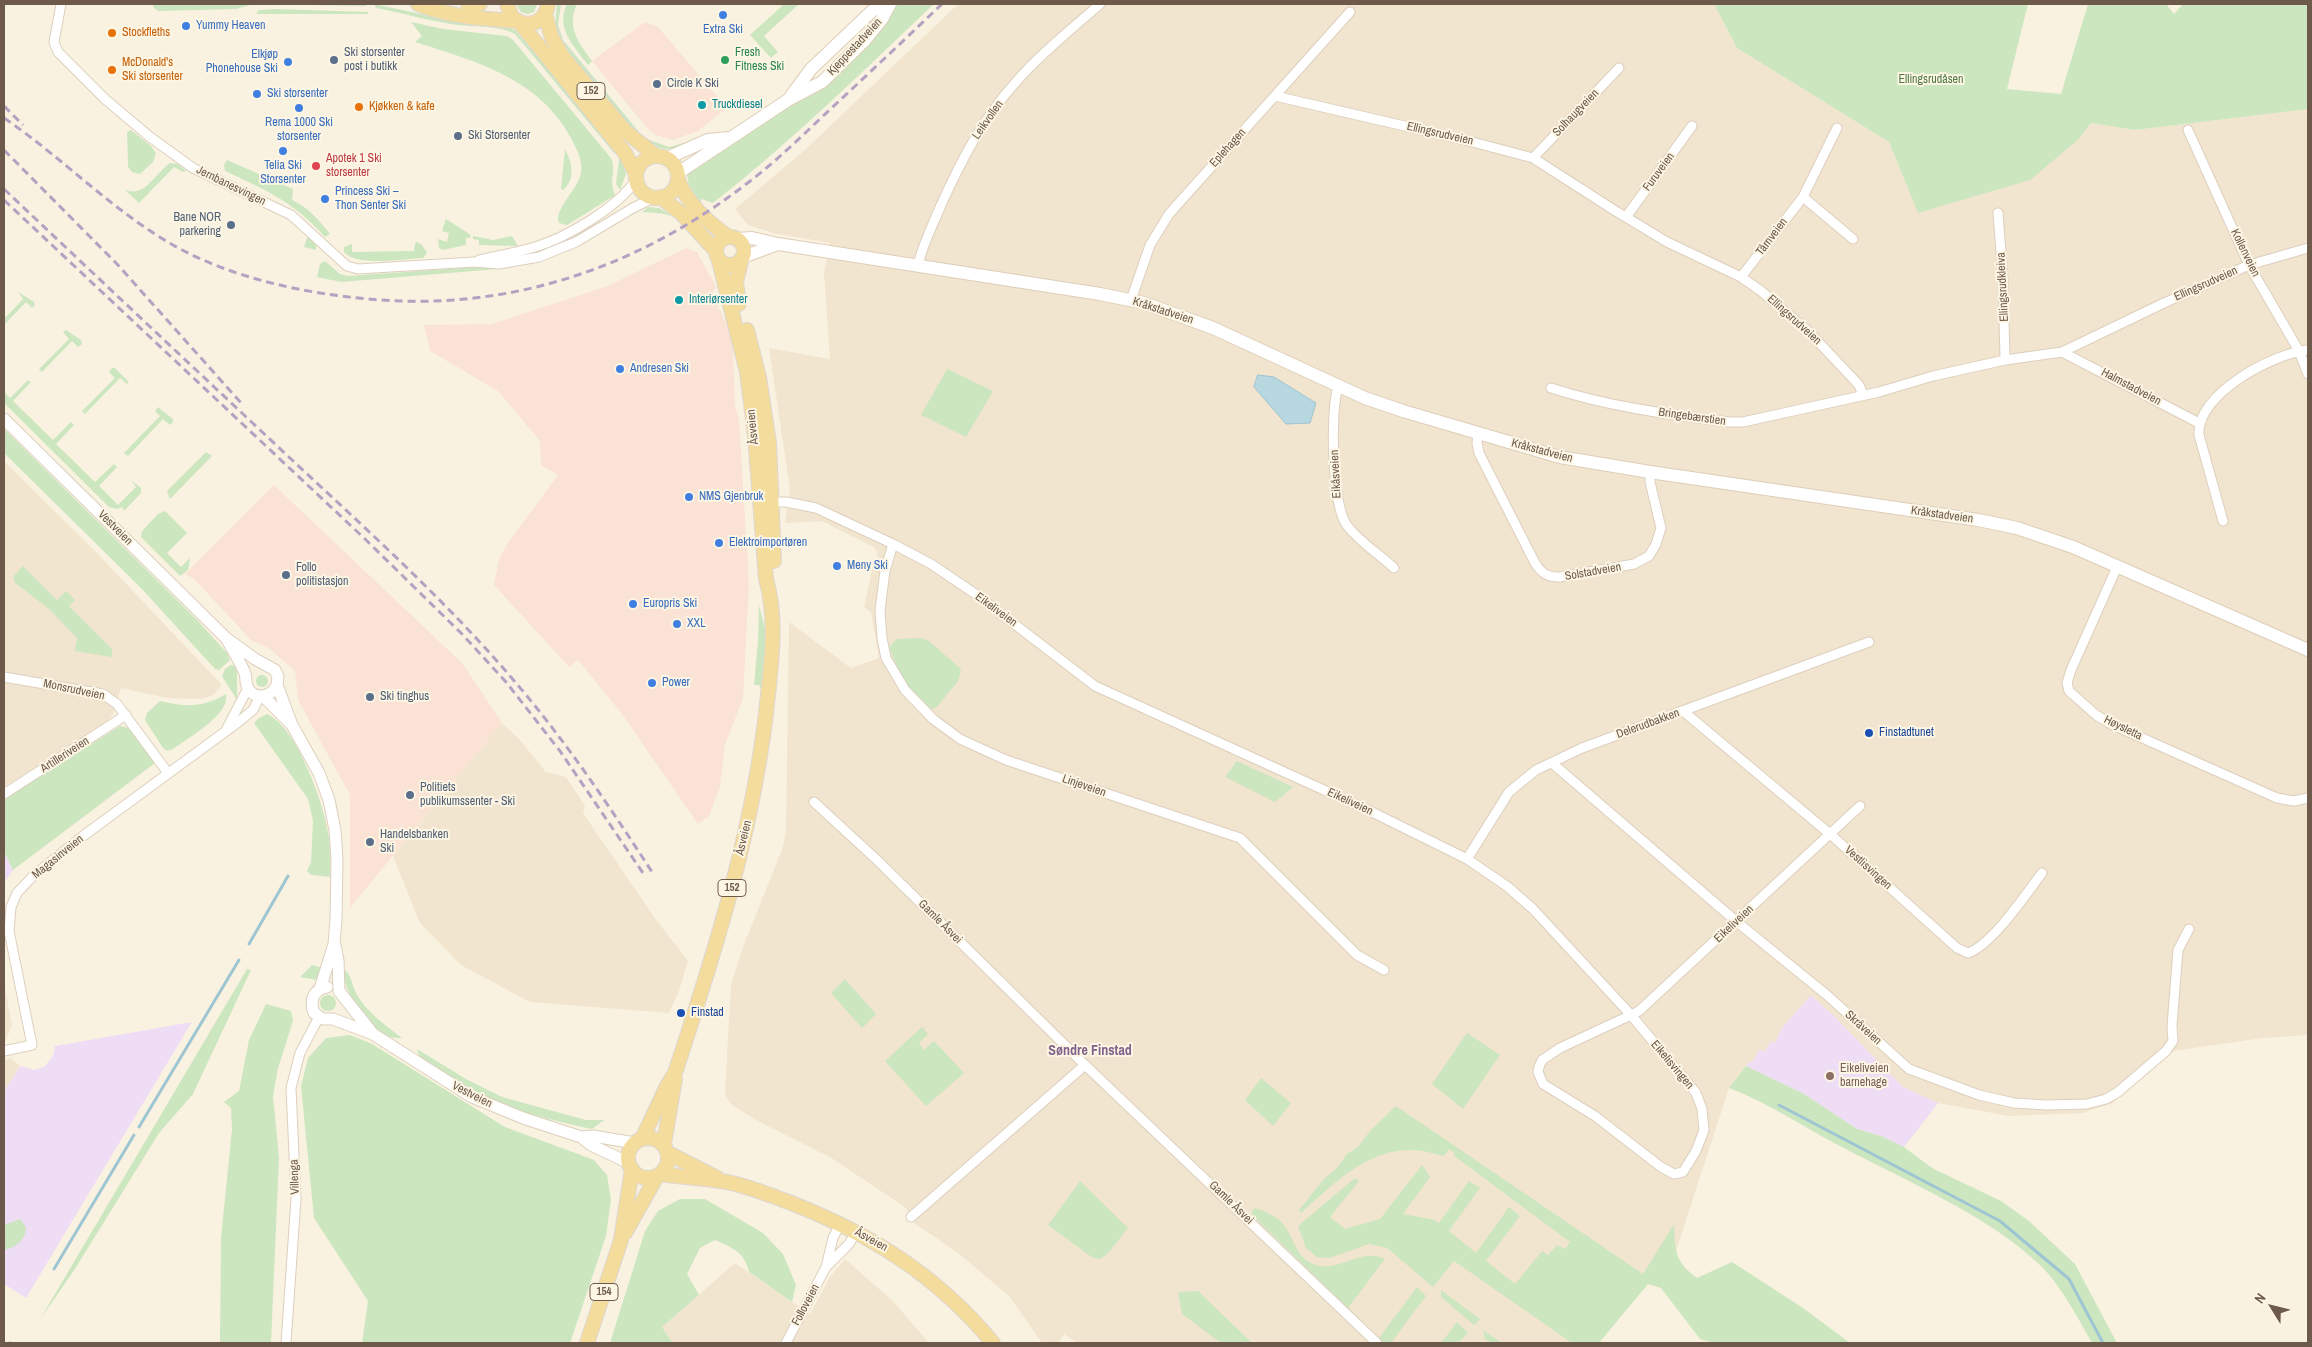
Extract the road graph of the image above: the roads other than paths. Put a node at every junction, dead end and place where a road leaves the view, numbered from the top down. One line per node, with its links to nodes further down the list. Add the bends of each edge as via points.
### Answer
1 (62, 4): 33 (street, Jernbanesvingen, via 54,42 58,52 105,99 193,168 291,215 347,266 358,269)
2 (418, 4): 11 (main road, via 436,12)
3 (468, 4): 4 (main road)
4 (480, 4)
5 (507, 4): 11 (main road)
6 (883, 4): 14 (main road, Kjeppestadveien, via 811,69)
7 (890, 4): 14 (main road, Kjeppestadveien, via 882,19 842,64 822,82)
8 (1100, 4): 35 (street, Leikvollen, via 1033,63 983,125 963,157)
9 (547, 9): 11 (main road, via 537,22); 19 (main road, 152, via 552,38 563,57 625,131)
10 (1350, 12): 13 (street, Eplehagen)
11 (518, 22): 21 (main road, 152, via 625,153)
12 (1619, 68): 20 (street, Solhaugveien)
13 (1275, 96): 20 (street, Ellingsrudveien); 37 (street, Eplehagen, via 1169,214 1148,250)
14 (788, 100): 18 (main road, Kjeppestadveien)
15 (1692, 126): 26 (street, Furuveien)
16 (1837, 128): 24 (street, Tårnveien)
17 (2188, 130): 34 (street, Kollenveien)
18 (729, 138): 19 (main road, Kjeppestadveien, via 708,140); 22 (main road, Kjeppestadveien)
19 (661, 157): 21 (main road, via 642,161); 22 (main road, 152, via 674,164)
20 (1533, 158): 26 (street, Ellingsrudveien)
21 (636, 177): 23 (main road, 152, via 641,190); 33 (street, Jernbanesvingen, via 630,190 612,206 548,243)
22 (678, 177): 23 (main road, via 672,192); 27 (main road, 152, via 685,194 699,212 711,225)
23 (658, 197): 31 (main road, 152, via 681,214); 33 (street, Jernbanesvingen, via 632,208 576,242 539,257 499,264)
24 (1803, 197): 28 (street); 36 (street, Tårnveien)
25 (1998, 213): 40 (street, Ellingsrudkleiva)
26 (1626, 218): 36 (street, Ellingsrudveien, via 1667,242)
27 (733, 238): 29 (main road, Kråkstadveien, via 752,238); 31 (main road, via 718,243); 32 (main road, 152, via 745,249)
28 (1853, 239)
29 (778, 244): 32 (main road, Kråkstadveien); 35 (main road, Kråkstadveien)
30 (2308, 248): 34 (street, Ellingsrudveien)
31 (718, 256): 32 (main road, via 727,265); 49 (main road, Åsveien / 152, via 747,372)
32 (742, 259): 49 (main road, Åsveien / 152, via 737,272 736,294 759,376 771,463)
33 (474, 262)
34 (2249, 265): 38 (street, Kollenveien); 39 (street, Ellingsrudveien)
35 (918, 266): 37 (main road, Kråkstadveien)
36 (1741, 277): 44 (street, Ellingsrudveien, via 1808,331 1859,385)
37 (1132, 300): 42 (main road, Kråkstadveien, via 1213,328)
38 (2303, 351): 41 (street, Kollenveien); 46 (street, via 2267,363 2236,382 2212,403)
39 (2062, 352): 40 (street, Ellingsrudveien); 46 (street, Halmstadveien)
40 (2005, 360): 44 (street, Ellingsrudveien)
41 (2308, 374)
42 (1338, 387): 47 (main road, Kråkstadveien); 53 (street, Eikåsveien, via 1334,432 1340,510 1351,529)
43 (1551, 388): 44 (street, Bringebærstien, via 1610,405 1728,422 1743,422)
44 (1863, 395)
45 (4, 418): 54 (street, Vestveien)
46 (2199, 424): 50 (street, via 2201,444)
47 (1478, 434): 48 (main road, Kråkstadveien, via 1560,457); 48 (street, Solstadveien, via 1477,448 1486,467 1535,563 1550,577 1620,567 1649,556 1661,528)
48 (1650, 472): 52 (main road, Kråkstadveien, via 1992,522 2051,539)
49 (766, 502): 51 (street, Eikeliveien, via 816,508); 88 (main road, Åsveien / 152, via 774,578 769,683 761,749 750,814 725,914)
50 (2223, 521)
51 (893, 544): 74 (street, Eikeliveien, via 931,564 974,593 1095,686 1370,811); 79 (street, Linjeveien, via 880,610 883,645 886,658 905,690 933,719 960,738 1006,760 1240,838 1351,949)
52 (2117, 567): 56 (main road, Kråkstadveien); 70 (street, Høysletta, via 2069,676 2068,688 2077,700 2113,725 2277,798 2294,801)
53 (1394, 568)
54 (226, 638): 57 (street, Vestveien); 58 (street, Vestveien)
55 (1869, 642): 63 (street, Delerudbakken)
56 (2308, 650)
57 (262, 664): 58 (street, via 252,667); 60 (street, Vestveien, via 275,670)
58 (246, 675): 61 (street, Vestveien)
59 (4, 676): 64 (street, Monsrudveien, via 103,694)
60 (277, 685): 62 (street, via 273,692); 65 (street, Vestveien)
61 (248, 688): 62 (street, Vestveien, via 253,694); 66 (street, Magasinveien)
62 (262, 696): 65 (street, Vestveien); 66 (street, Magasinveien, via 248,714)
63 (1683, 711): 67 (street, Delerudbakken, via 1582,748); 73 (street, Vestlisvingen)
64 (126, 715): 68 (street, Monsrudveien); 69 (street, Artilleriveien)
65 (292, 725): 78 (street, Vestveien, via 319,773 333,818 336,859)
66 (225, 730): 68 (street, Magasinveien)
67 (1552, 763): 74 (street, Delerudbakken, via 1536,770 1509,792); 76 (street, Skråveien)
68 (168, 772): 86 (street, Magasinveien, via 34,876 14,898 9,931 32,1045)
69 (4, 794)
70 (2308, 798)
71 (814, 802): 87 (street, Gamle Åsvei)
72 (1860, 806): 73 (street, Eikeliveien)
73 (1830, 834): 75 (street, Vestlisvingen, via 1957,948 1968,954 1977,950 2000,927); 76 (street, Eikeliveien)
74 (1467, 859): 82 (street, Eikeliveien, via 1533,909)
75 (2042, 873)
76 (1737, 922): 77 (street, Skråveien, via 1828,996 1909,1069 1979,1095 2014,1103 2047,1105 2087,1104 2106,1099 2166,1051 2173,1041 2178,950); 82 (street, Eikeliveien)
77 (2189, 929)
78 (334, 944): 80 (street, Vestveien); 81 (street, Vestveien)
79 (1384, 970)
80 (320, 989): 81 (street, via 330,987); 83 (street, Vestveien, via 312,1001 314,1013)
81 (342, 995): 84 (street, via 344,1010); 85 (street, Vestveien)
82 (1631, 1015): 82 (street, Eikelisvingen, via 1549,1055 1539,1067 1539,1077 1543,1084 1595,1116 1661,1167 1674,1174 1683,1172 1704,1130 1702,1109 1696,1093)
83 (319, 1017): 84 (street, Vestveien); 100 (street, Villenga, via 300,1053 292,1088 296,1199)
84 (333, 1019): 85 (street, Vestveien)
85 (373, 1034): 89 (street, Vestveien, via 472,1097)
86 (4, 1051)
87 (1085, 1065): 95 (street); 104 (street, Gamle Åsvei)
88 (676, 1073): 90 (main road, Åsveien / 152); 91 (main road, Åsveien / 152)
89 (580, 1137): 90 (street, Vestveien); 92 (street, Vestveien)
90 (638, 1141): 91 (main road, via 656,1139); 92 (main road, 154, via 629,1152)
91 (666, 1149): 93 (main road, 154, via 666,1167); 94 (main road, Åsveien)
92 (630, 1166): 93 (main road, via 642,1177); 98 (main road, 154)
93 (659, 1175): 94 (main road, Åsveien); 98 (main road, 154)
94 (722, 1181): 96 (main road, Åsveien, via 771,1196)
95 (911, 1217)
96 (840, 1224): 97 (main road, Åsveien); 99 (street, Folloveien)
97 (856, 1232): 99 (street, Folloveien); 103 (main road, Åsveien, via 890,1250 924,1275)
98 (621, 1240): 101 (main road, 154)
99 (826, 1267): 102 (street, Folloveien)
100 (286, 1343)
101 (587, 1343)
102 (786, 1343)
103 (993, 1343)
104 (1377, 1343)

